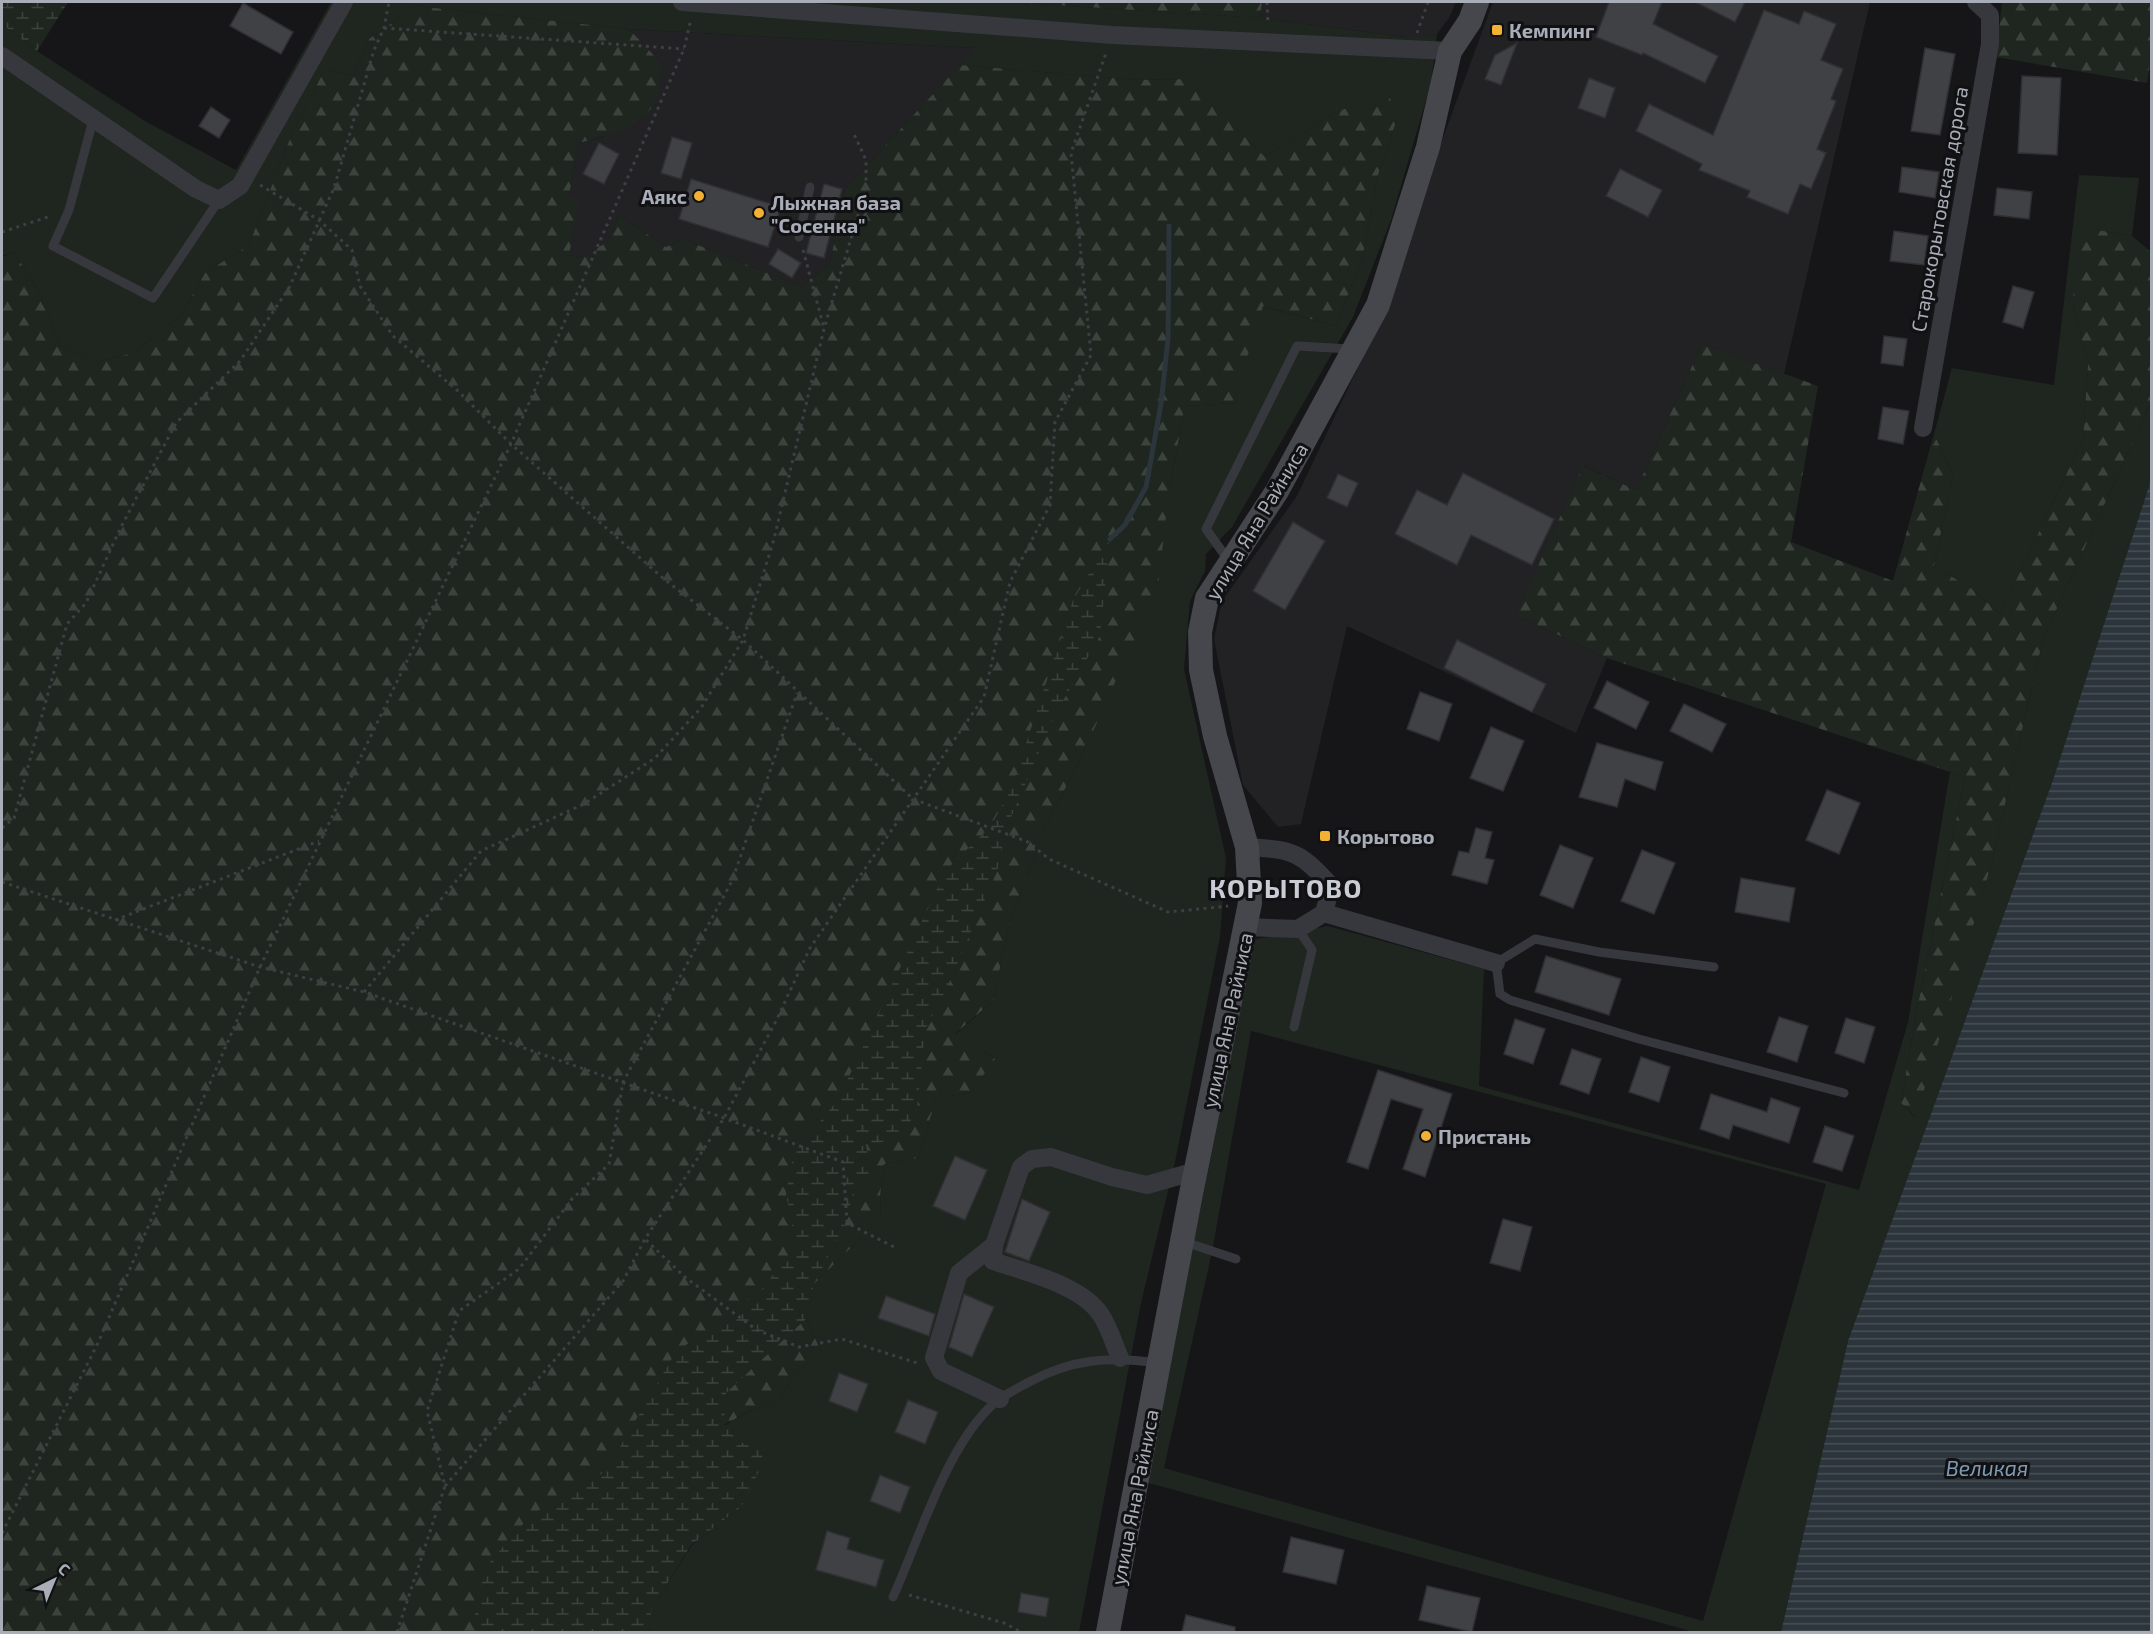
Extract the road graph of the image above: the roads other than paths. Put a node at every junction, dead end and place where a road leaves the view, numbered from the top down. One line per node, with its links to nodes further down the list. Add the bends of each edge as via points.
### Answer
1 (344, 2): 9 (street, via 240,186)
2 (690, 2): 5 (street, via 1113,34)
3 (1477, 2): 5 (street, улица Яна Райниса, via 1470,21)
4 (1976, 2): 12 (street, Старокорытовская дорога, via 1990,15 1990,44)
5 (1450, 51): 11 (street, улица Яна Райниса, via 1428,147 1378,305)
6 (2, 56): 7 (street)
7 (93, 120): 9 (street, via 196,189); 9 (lane, via 69,210 53,246 153,298)
8 (810, 187): 10 (lane)
9 (219, 200)
10 (799, 237)
11 (1354, 350): 13 (street, улица Яна Райниса, via 1277,491); 13 (lane, via 1297,346 1206,529)
12 (1923, 428)
13 (1230, 562): 14 (street, улица Яна Райниса, via 1207,598 1200,632 1201,670 1215,736)
14 (1247, 847): 15 (street, via 1287,850 1306,859 1331,886); 16 (street, улица Яна Райниса, via 1250,903)
15 (1324, 913): 17 (street); 18 (street)
16 (1246, 927): 17 (street); 22 (street, улица Яна Райниса)
17 (1299, 929): 20 (lane, via 1312,950)
18 (1496, 963): 19 (lane, via 1535,939); 21 (lane, via 1500,994 1510,1000)
19 (1714, 967)
20 (1294, 1028)
21 (1844, 1093)
22 (1196, 1172): 23 (street, улица Яна Райниса); 24 (street, via 1148,1185 1051,1157 1032,1159 1021,1167)
23 (1182, 1241): 25 (lane); 27 (street, улица Яна Райниса)
24 (994, 1245): 26 (street, via 993,1261 1047,1279 1088,1299 1101,1315); 28 (street, via 958,1273 934,1358 941,1371)
25 (1236, 1259)
26 (1120, 1358): 27 (lane); 28 (lane, via 1073,1363)
27 (1159, 1363): 30 (street, улица Яна Райниса)
28 (1000, 1399): 29 (lane, via 972,1429 943,1478)
29 (895, 1594)
30 (1108, 1632)

